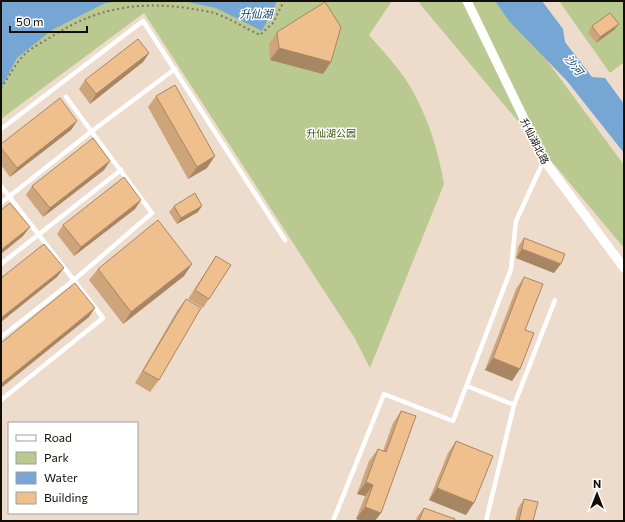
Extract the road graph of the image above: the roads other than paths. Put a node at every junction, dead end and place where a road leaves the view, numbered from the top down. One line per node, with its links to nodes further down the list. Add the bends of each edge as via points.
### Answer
1 (467, 1): 6 (street, 升仙湖北路)
2 (175, 69): 4 (lane, via 143,21); 5 (lane); 12 (lane)
3 (66, 97): 5 (lane)
4 (1, 129)
5 (92, 131): 7 (lane); 9 (lane)
6 (544, 160): 14 (street, 升仙湖北路); 18 (lane, via 516,221 511,269)
7 (121, 170): 11 (lane); 15 (lane, via 152,213)
8 (1, 186): 9 (lane)
9 (8, 197): 10 (lane); 11 (lane)
10 (1, 203)
11 (38, 234): 13 (lane); 15 (lane)
12 (285, 240)
13 (1, 264)
14 (624, 268)
15 (74, 280): 17 (lane); 19 (lane, via 103,318)
16 (555, 300): 20 (lane)
17 (1, 337)
18 (467, 386): 20 (lane); 21 (lane, via 453,421 384,394)
19 (1, 400)
20 (514, 404): 22 (lane)
21 (333, 521)
22 (486, 521)

